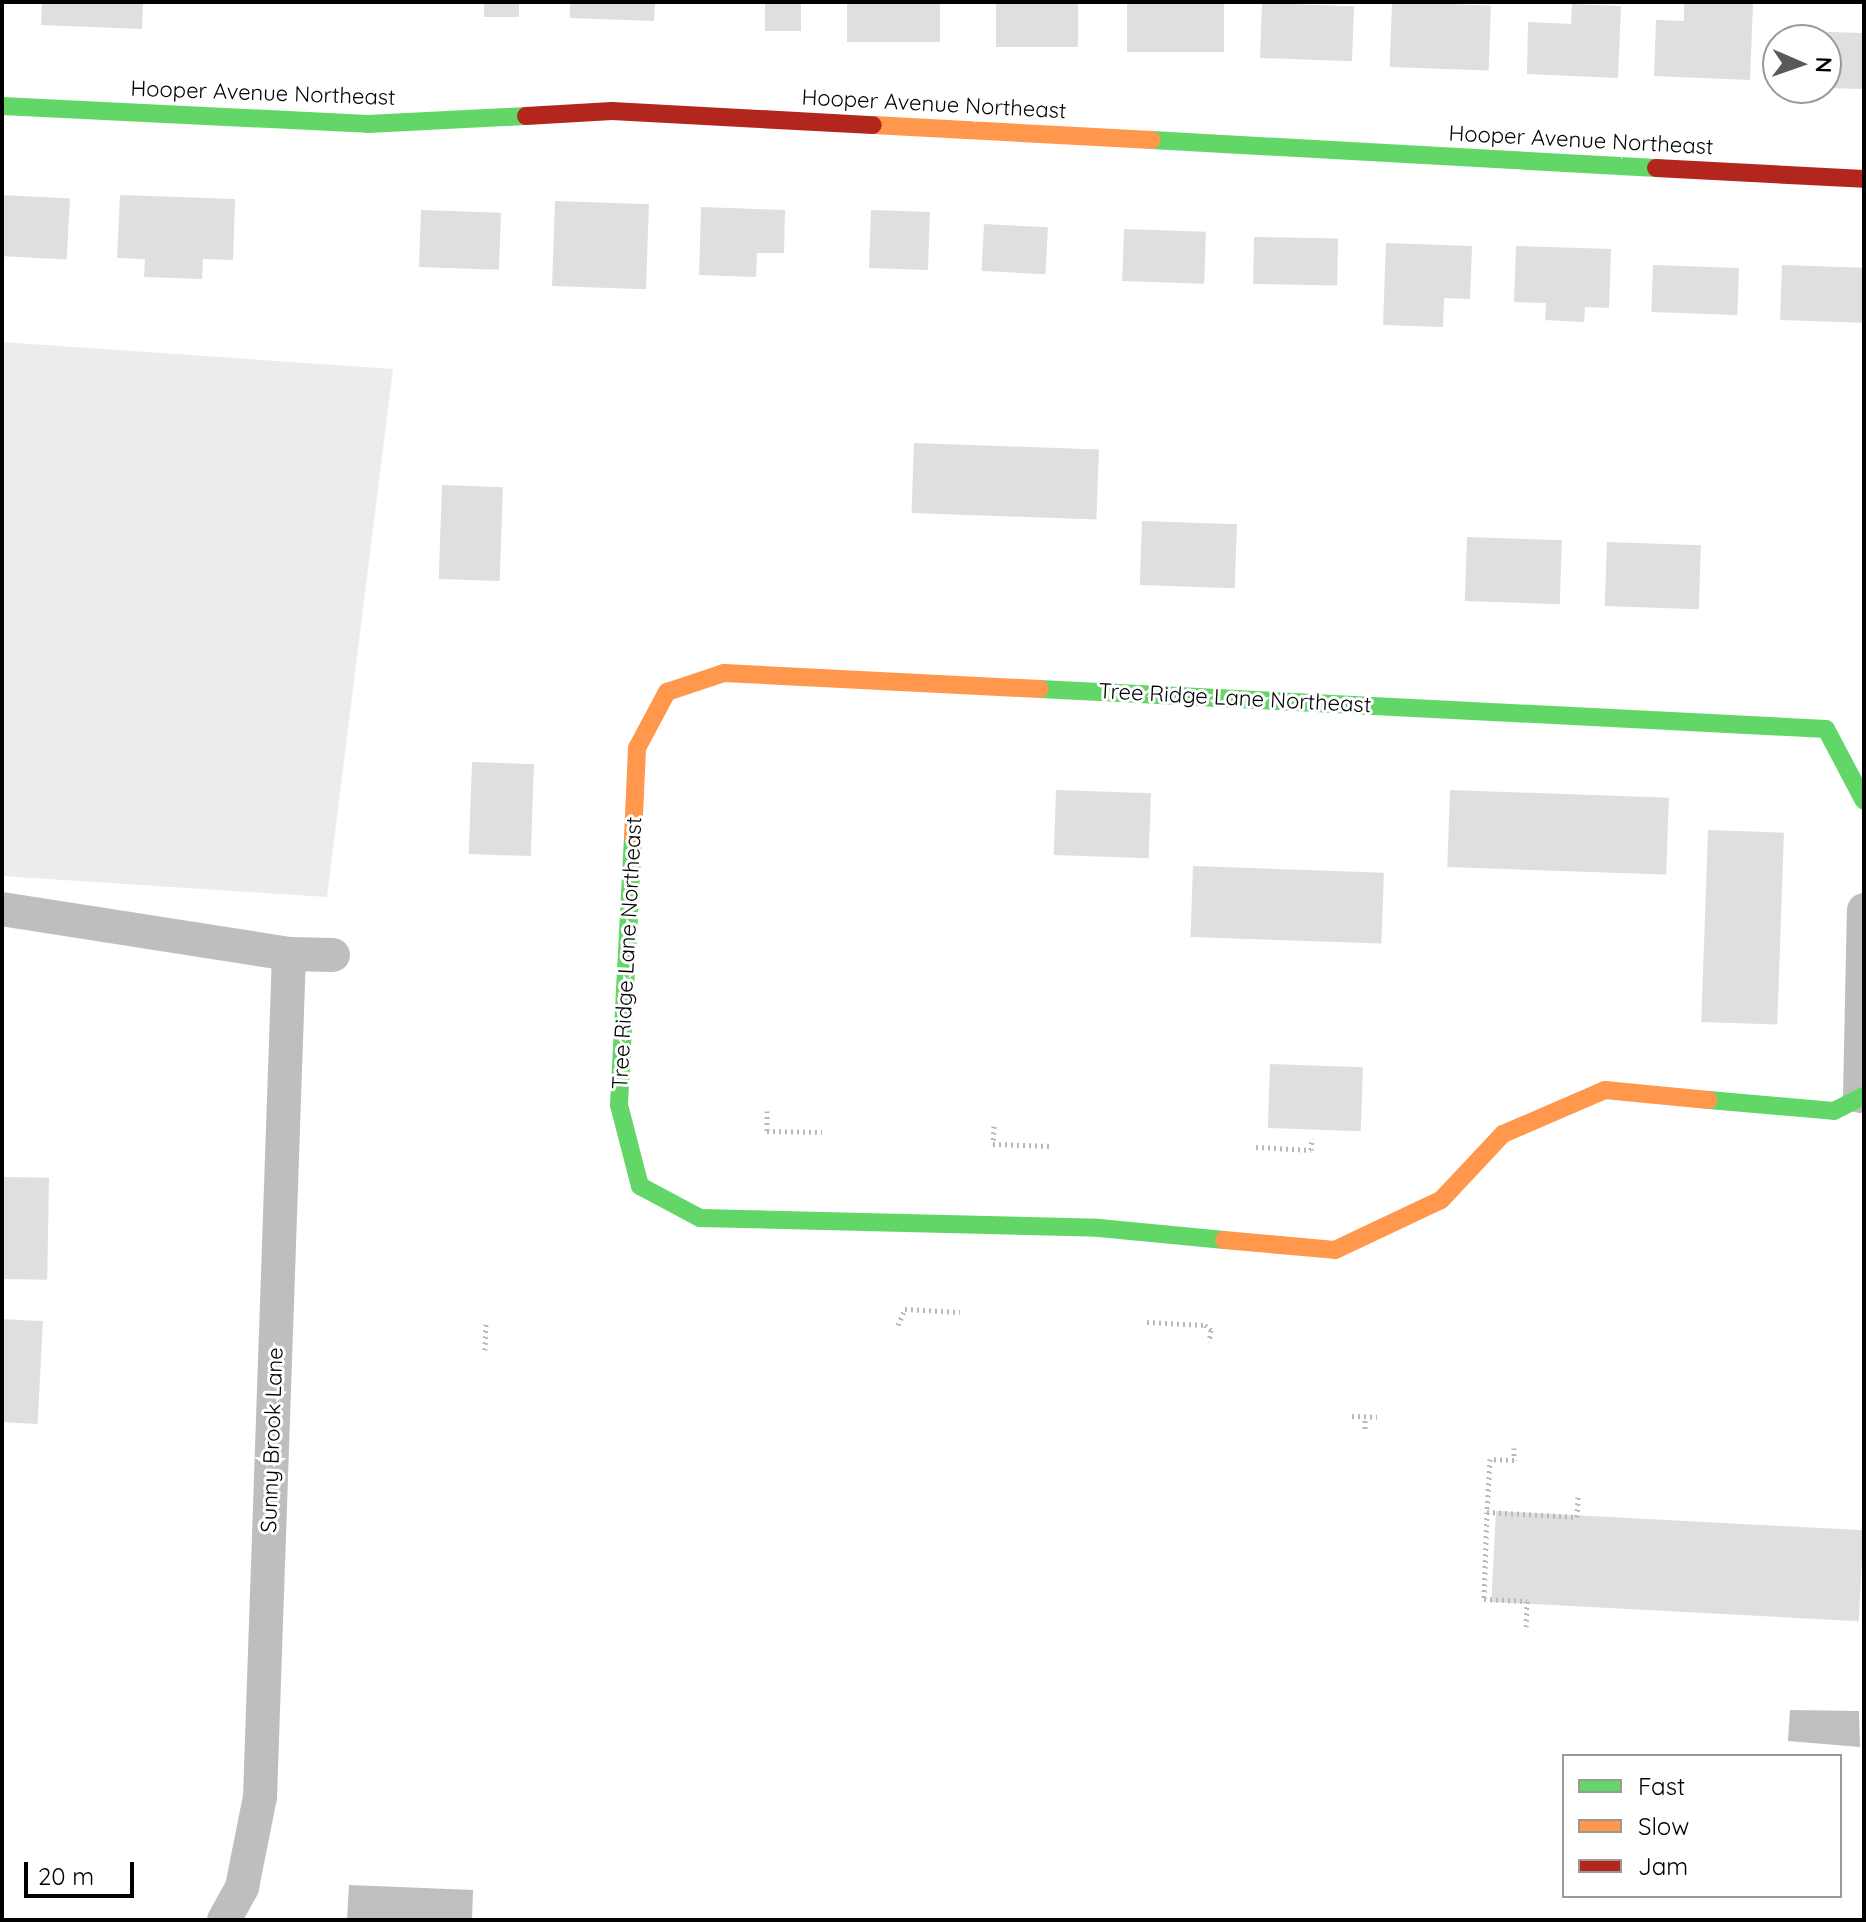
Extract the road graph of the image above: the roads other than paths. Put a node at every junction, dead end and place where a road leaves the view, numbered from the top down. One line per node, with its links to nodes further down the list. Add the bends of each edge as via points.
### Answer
1 (2, 106): 2 (street, Hooper Avenue Northeast, via 368,124 612,111)
2 (1864, 179)
3 (1864, 801): 8 (street, Tree Ridge Lane Northeast, via 1826,729 724,673 667,692 637,748 619,1105 640,1186 700,1218 1099,1228 1335,1250 1441,1200 1503,1134 1605,1090)
4 (2, 909): 6 (street)
5 (1864, 910): 8 (street, Tree Ridge Lane Northeast)
6 (289, 954): 7 (street); 9 (street, Sunny Brook Lane, via 260,1797 242,1887)
7 (333, 955)
8 (1855, 1107)
9 (224, 1920)

